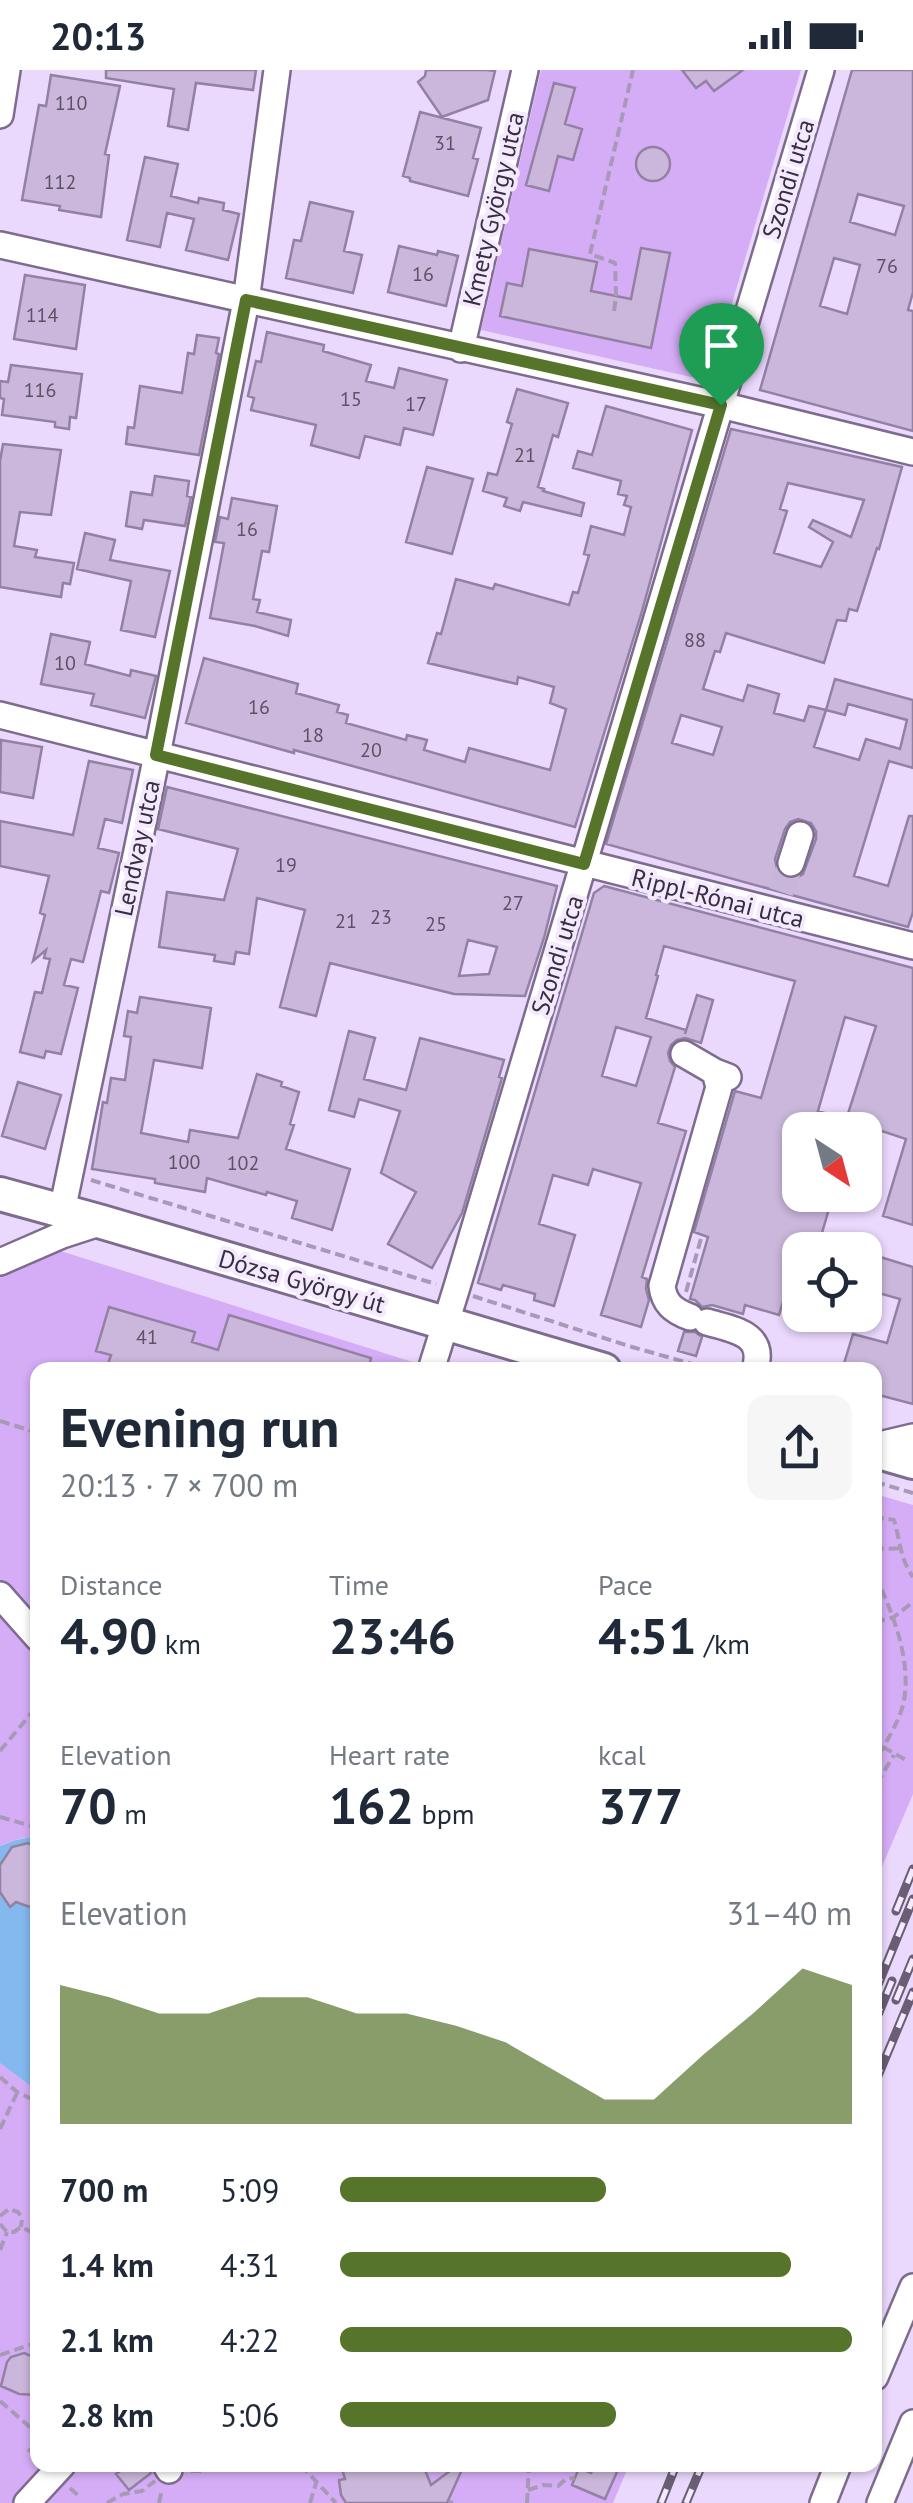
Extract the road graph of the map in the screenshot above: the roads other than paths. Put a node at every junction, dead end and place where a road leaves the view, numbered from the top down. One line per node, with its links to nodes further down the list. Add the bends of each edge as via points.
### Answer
1 (8, 70): 5 (street)
2 (277, 70): 7 (street, Lendvay utca)
3 (525, 70): 8 (street, Kmety György utca)
4 (821, 70): 9 (street, Szondi utca)
5 (0, 115)
6 (0, 245): 7 (street)
7 (246, 300): 8 (street); 12 (street, Lendvay utca)
8 (460, 348): 9 (street)
9 (721, 405): 10 (street); 15 (street, Szondi utca)
10 (913, 452)
11 (0, 715): 12 (street, Rippl-Rónai utca)
12 (156, 755): 15 (street, Rippl-Rónai utca); 19 (street, Lendvay utca)
13 (800, 835): 14 (street)
14 (791, 863)
15 (584, 864): 16 (street, Rippl-Rónai utca, via 778,902); 22 (street, Szondi utca)
16 (913, 946)
17 (684, 1054): 25 (street, via 722,1074 663,1296 676,1312 744,1333 753,1340)
18 (0, 1194): 19 (main road, Dózsa György út)
19 (62, 1211): 20 (main road, Dózsa György út)
20 (102, 1222): 21 (street); 22 (main road, Dózsa György út)
21 (0, 1262)
22 (446, 1323): 23 (street, Szondi utca); 24 (main road, Dózsa György út)
23 (433, 1362)
24 (577, 1362)
25 (758, 1362)
26 (913, 1437): 27 (street)
27 (882, 1446)
28 (882, 1451): 29 (main road)
29 (913, 1462)
30 (0, 1594): 31 (street)
31 (30, 1629)
32 (913, 2286): 33 (street)
33 (882, 2360)
34 (913, 2423): 39 (street)
35 (56, 2472): 37 (street)
36 (835, 2472): 38 (street)
37 (27, 2503)
38 (822, 2503)
39 (880, 2503)

